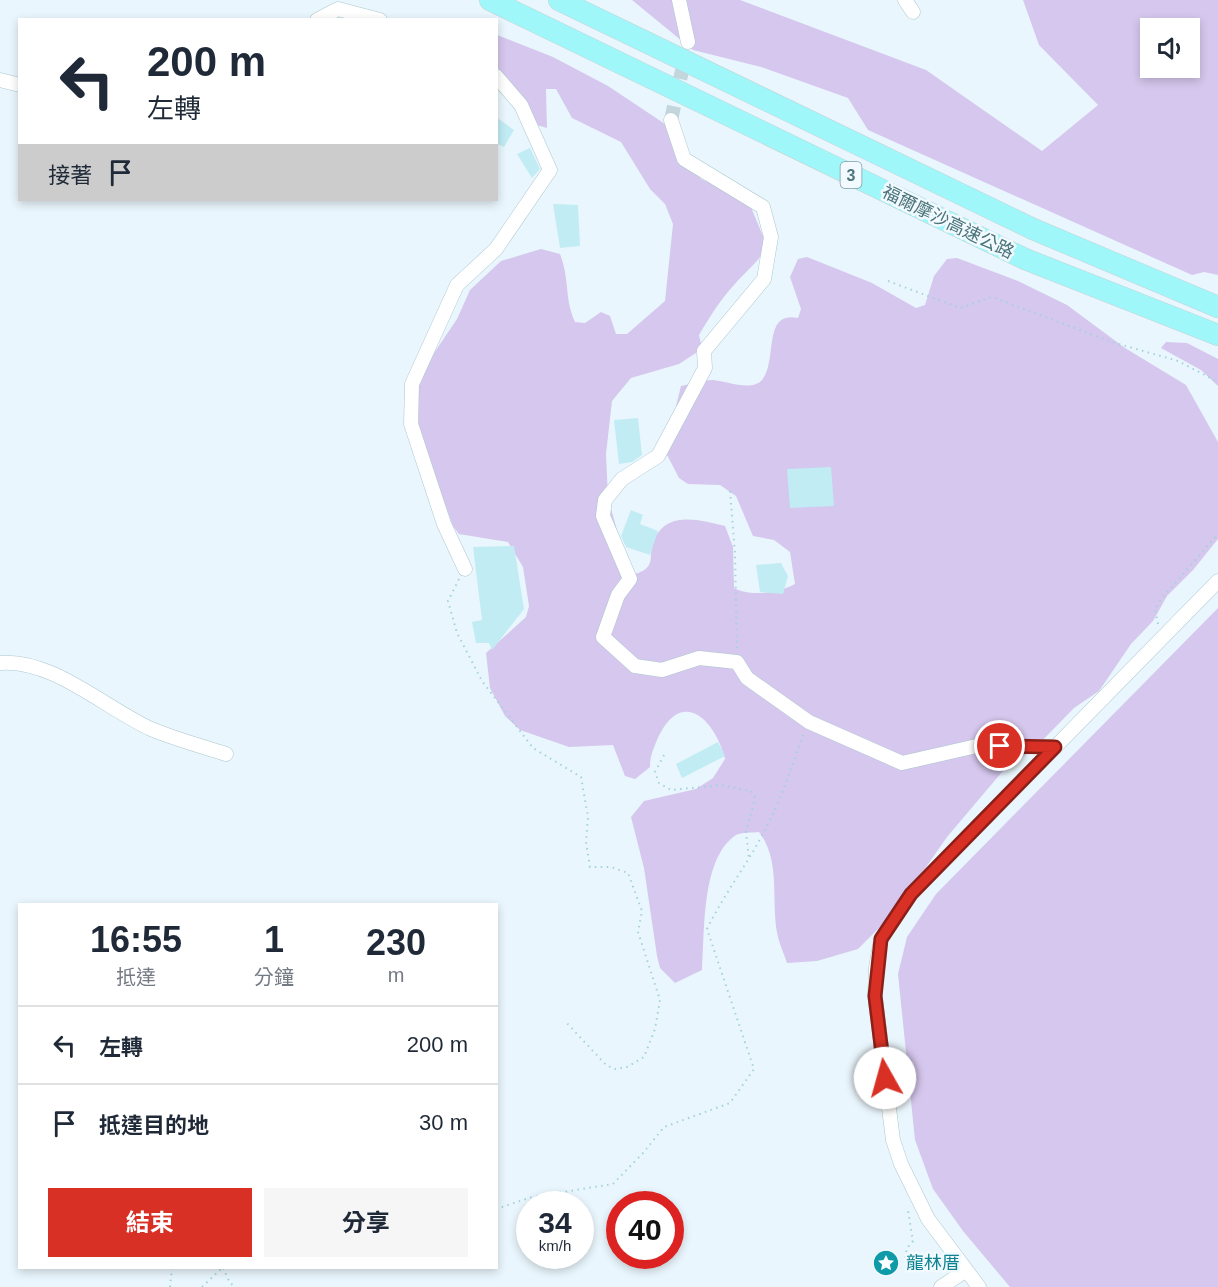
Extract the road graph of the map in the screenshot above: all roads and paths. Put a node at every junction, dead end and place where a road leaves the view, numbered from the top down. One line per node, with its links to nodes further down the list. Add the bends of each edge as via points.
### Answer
1 (490, 0): 13 (highway, 福爾摩沙高速公路 / 3, via 1025,259)
2 (559, 0): 12 (highway, 福爾摩沙高速公路 / 3, via 1033,230)
3 (679, 0): 6 (street)
4 (321, 18): 5 (street, via 338,9)
5 (372, 18)
6 (688, 42)
7 (498, 78): 17 (street, via 521,105 550,170 496,249 457,285 412,384 411,424 444,524)
8 (0, 80): 9 (street)
9 (18, 84)
10 (671, 120): 20 (street, via 684,159 763,207 771,237 764,279 704,351 705,368 658,456 622,479 605,500 603,516 630,579 618,595 603,637 635,666 662,670 699,658)
11 (888, 281): 14 (path, via 960,308 992,297 1112,342 1178,361)
12 (1218, 307)
13 (1218, 335)
14 (1218, 382)
15 (730, 490): 20 (path)
16 (1218, 534): 19 (path, via 1155,609)
17 (465, 569): 27 (path, via 448,601 457,633 482,681 533,748 581,777 590,867 611,867 628,873 642,911 638,932 660,1000 645,1057 627,1067 615,1069 606,1065)
18 (1218, 580): 19 (street)
19 (1161, 639): 23 (street)
20 (737, 662): 22 (street, via 747,678)
21 (0, 663): 24 (street, via 24,662 45,670 151,729)
22 (809, 722): 23 (street, via 902,764 981,745); 26 (path, via 769,823)
23 (1055, 747): 34 (street, via 911,894 881,939 876,968 875,996 892,1140 928,1219)
24 (226, 754)
25 (664, 755): 26 (path, via 655,772 659,783 671,790 721,785 751,791 755,798 746,832)
26 (749, 861): 29 (path, via 725,892 707,929 754,1069 730,1103 664,1127 613,1184 532,1197)
27 (565, 1021)
28 (907, 1207): 30 (path, via 913,1241)
29 (498, 1208)
30 (905, 1258)
31 (172, 1269): 35 (path)
32 (221, 1269): 36 (path)
33 (223, 1269): 37 (path)
34 (965, 1271): 38 (street); 39 (street)
35 (170, 1287)
36 (202, 1287)
37 (236, 1287)
38 (941, 1287)
39 (979, 1287)

